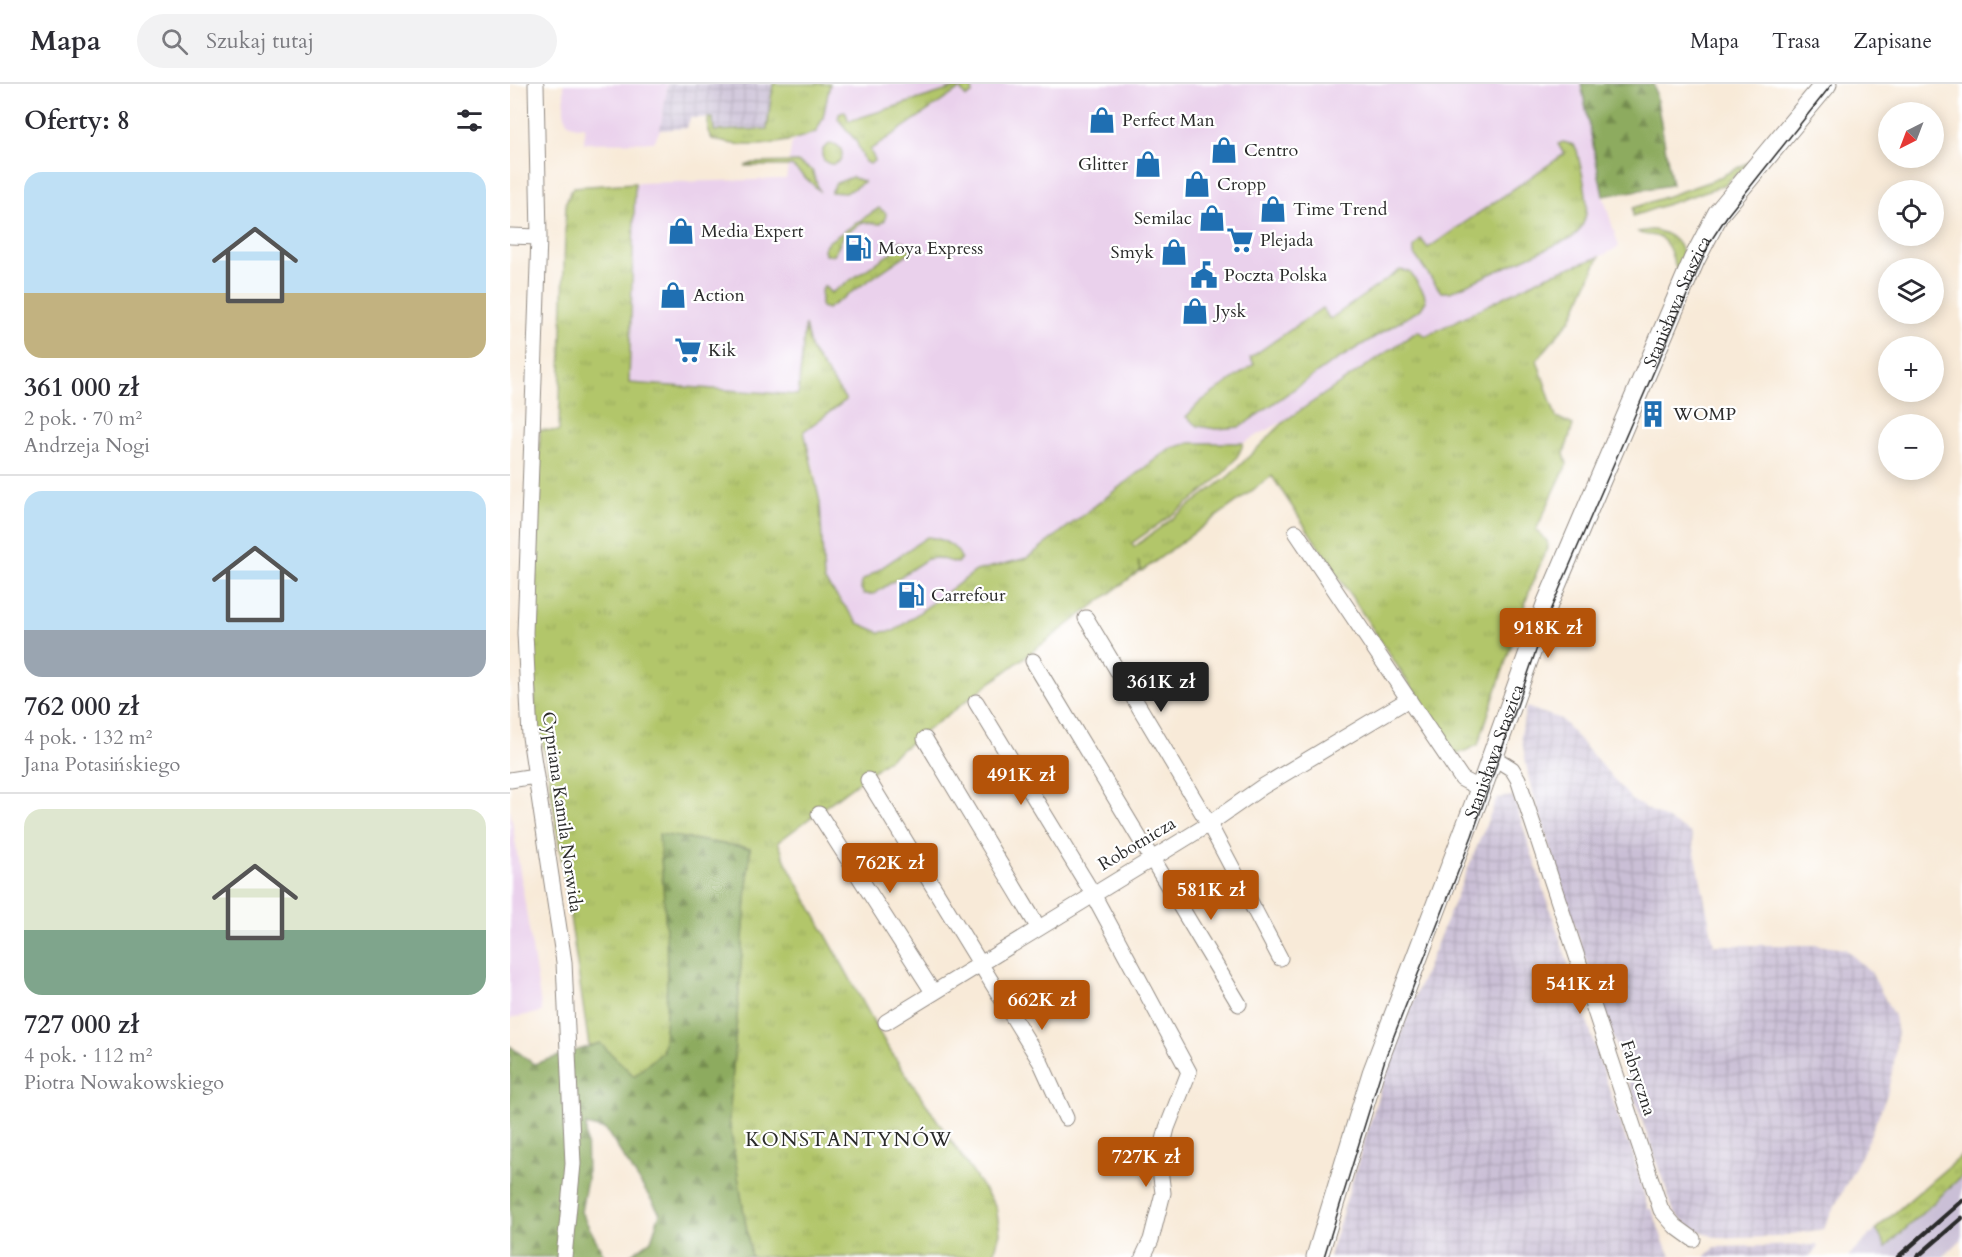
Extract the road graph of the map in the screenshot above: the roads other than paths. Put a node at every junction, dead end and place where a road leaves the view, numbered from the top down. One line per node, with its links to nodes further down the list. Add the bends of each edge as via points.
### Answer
1 (536, 84): 4 (street, Cypriana Kamila Norwida)
2 (1826, 84): 11 (street, Stanisława Staszica, via 1712,223 1563,564)
3 (510, 236): 4 (street)
4 (540, 237): 12 (street, Cypriana Kamila Norwida, via 525,633)
5 (1296, 532): 8 (street)
6 (1086, 618): 17 (street)
7 (1033, 661): 18 (street)
8 (1409, 699): 15 (street, via 1462,779); 17 (street, Robotnicza, via 1262,787)
9 (976, 702): 19 (street)
10 (925, 739): 20 (street)
11 (1493, 757): 15 (street, Stanisława Staszica); 27 (street, Fabryczna, via 1518,779 1661,1210)
12 (535, 776): 13 (street); 28 (street, Cypriana Kamila Norwida, via 564,962 570,1052 573,1164)
13 (510, 780)
14 (868, 780): 22 (street)
15 (1481, 789): 30 (street, Stanisława Staszica, via 1372,1073)
16 (819, 814): 23 (street)
17 (1209, 824): 18 (street, Robotnicza); 21 (street)
18 (1151, 858): 19 (street, Robotnicza); 24 (street)
19 (1093, 894): 20 (street, Robotnicza); 29 (street, via 1189,1072 1167,1128 1159,1161 1163,1193)
20 (1038, 927): 22 (street, Robotnicza)
21 (1280, 958)
22 (982, 963): 23 (street, Robotnicza); 26 (street, via 1041,1063)
23 (933, 992): 25 (street, Robotnicza)
24 (1239, 1004)
25 (886, 1022)
26 (1066, 1118)
27 (1693, 1239)
28 (564, 1257)
29 (1143, 1257)
30 (1317, 1257)

